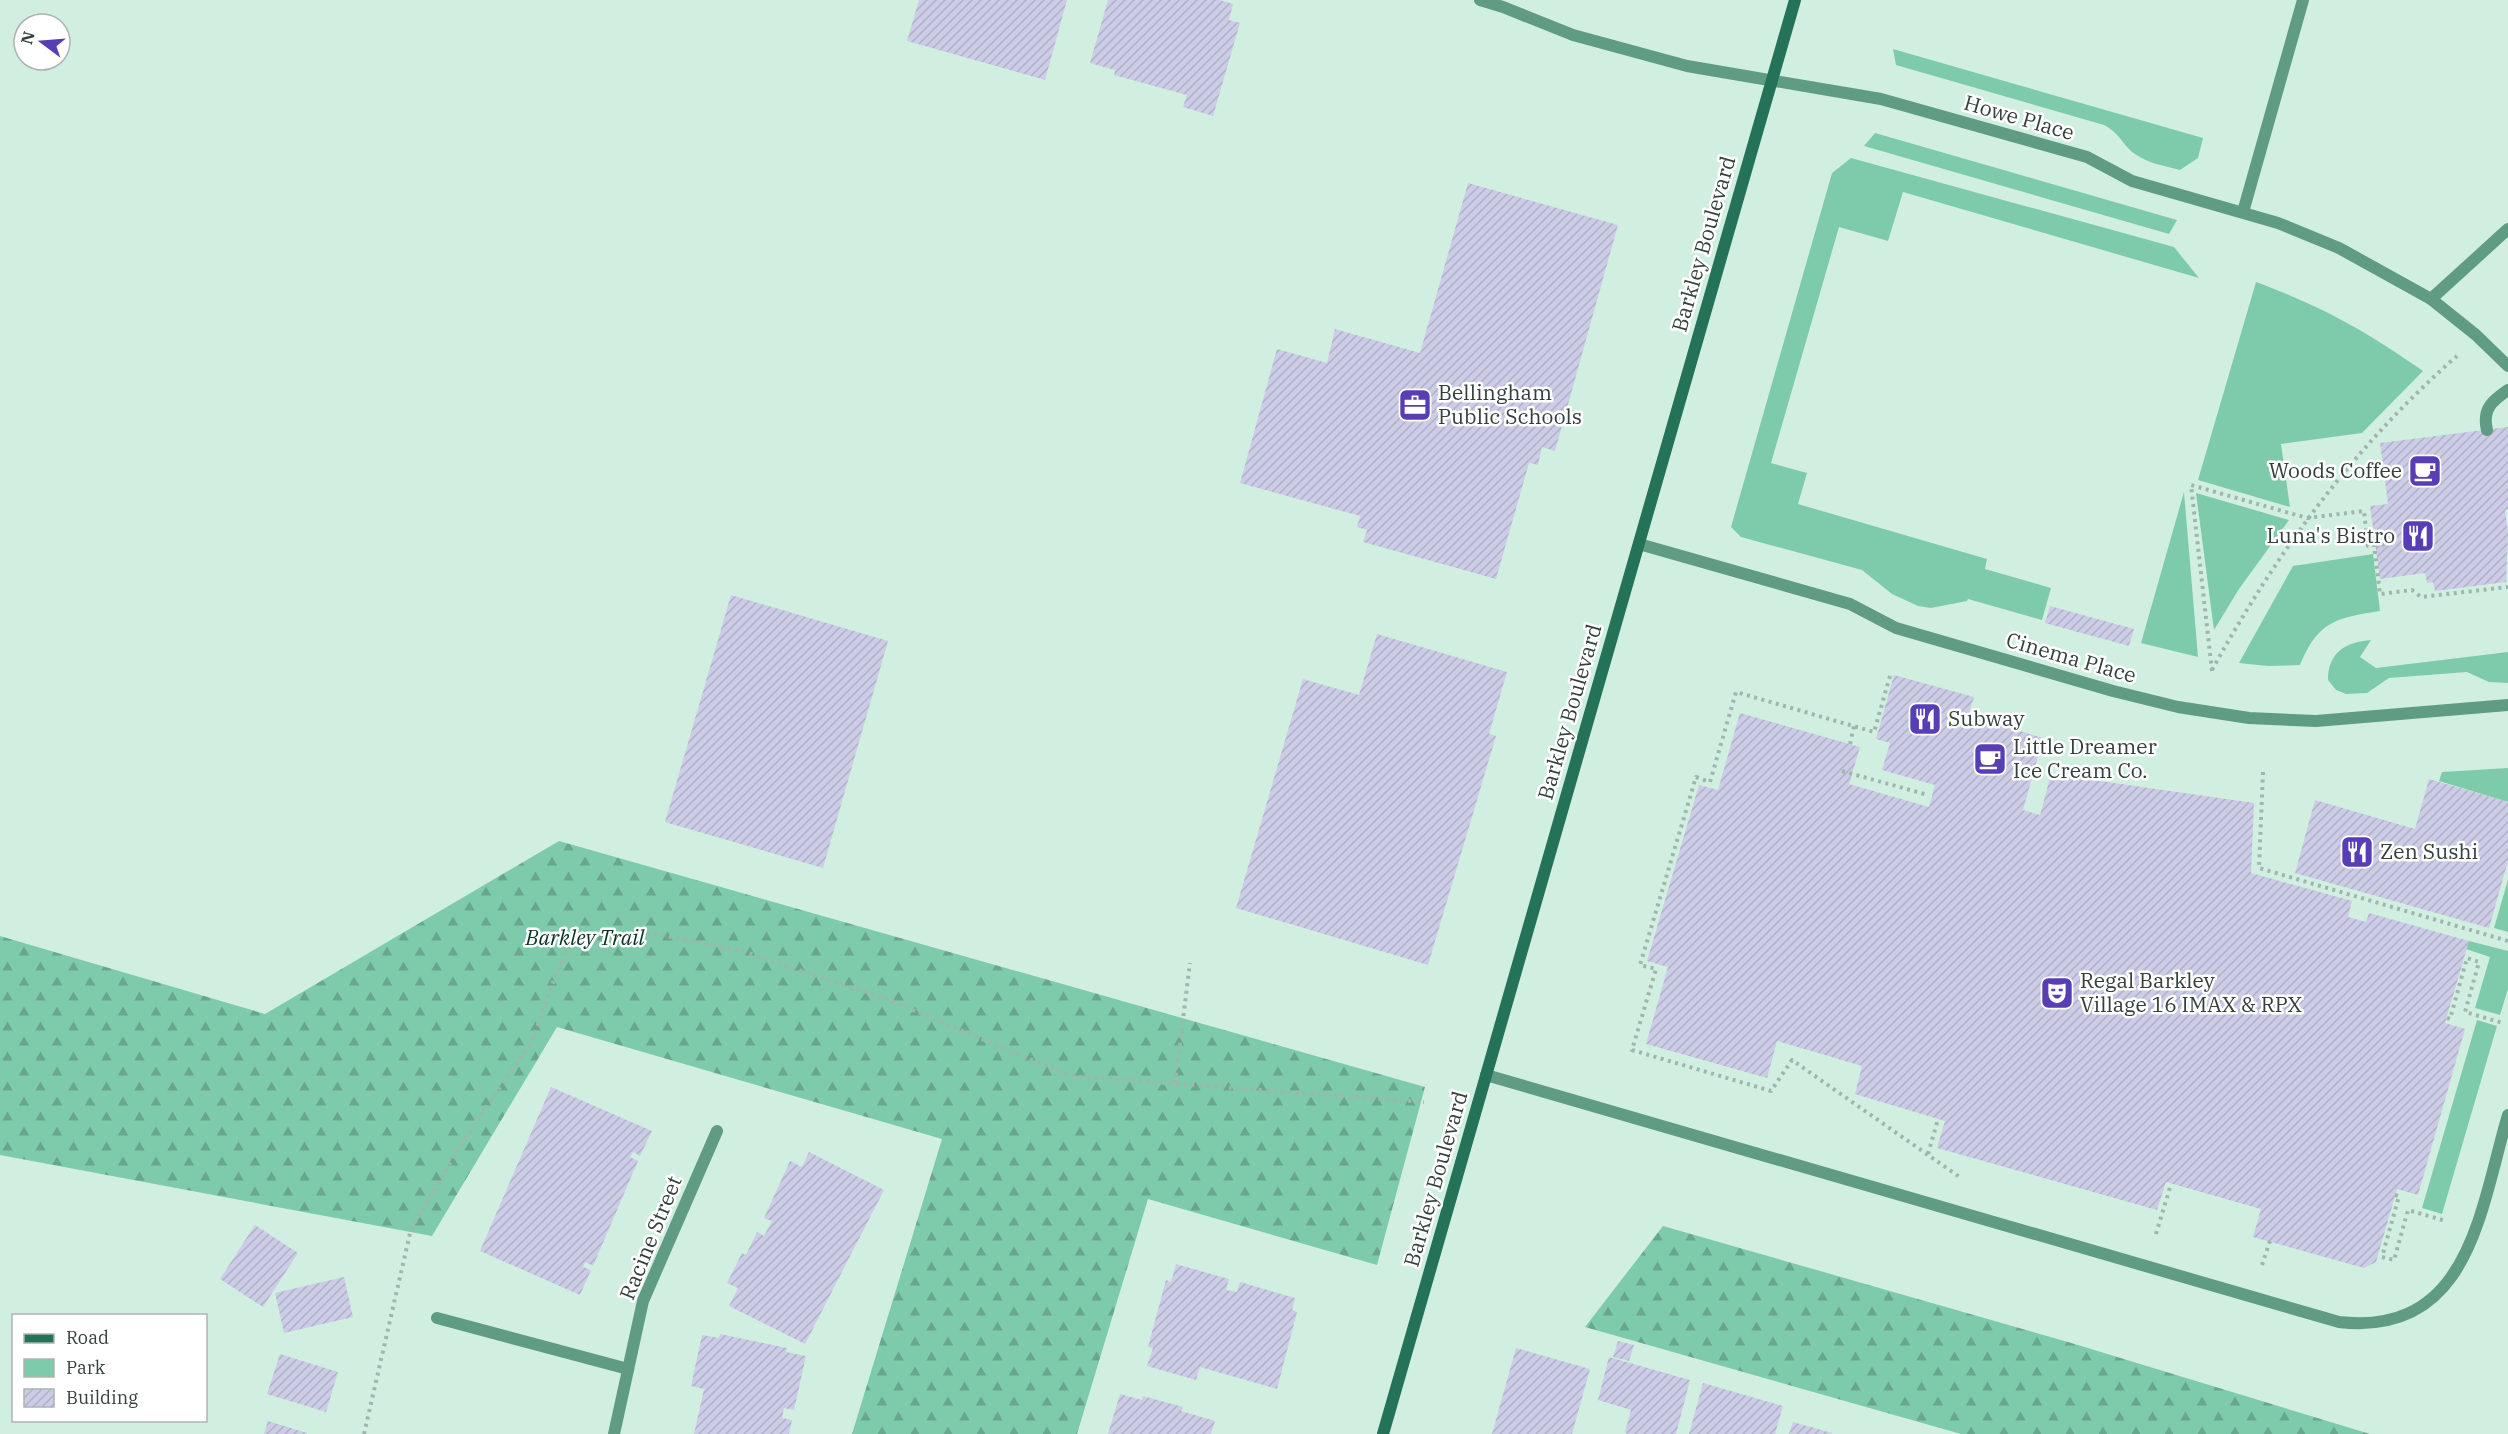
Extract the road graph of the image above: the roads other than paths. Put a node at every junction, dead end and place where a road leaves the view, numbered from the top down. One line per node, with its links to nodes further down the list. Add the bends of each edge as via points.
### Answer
1 (1480, 0): 4 (street, Howe Place, via 1573,35 1687,66)
2 (1795, 0): 4 (main road, Barkley Boulevard)
3 (2303, 0): 5 (street)
4 (1772, 81): 5 (street, Howe Place, via 1881,99 2087,157 2132,182); 11 (main road, Barkley Boulevard)
5 (2243, 212): 7 (street, Howe Place, via 2339,248)
6 (2508, 229): 7 (street)
7 (2431, 299): 8 (street, Howe Place)
8 (2508, 366)
9 (2508, 390): 10 (street, via 2489,405)
10 (2487, 430)
11 (1639, 544): 12 (street, Cinema Place, via 1850,604 1896,628 2178,706 2249,718 2316,721); 13 (main road, Barkley Boulevard)
12 (2508, 705)
13 (1486, 1075): 14 (street, via 2339,1322 2362,1324 2404,1317 2439,1293 2454,1276 2472,1240); 19 (main road, Barkley Boulevard)
14 (2508, 1115)
15 (717, 1131): 17 (street, Racine Street, via 644,1301)
16 (437, 1318): 17 (street)
17 (628, 1370): 18 (street, Racine Street)
18 (614, 1434)
19 (1383, 1434)

